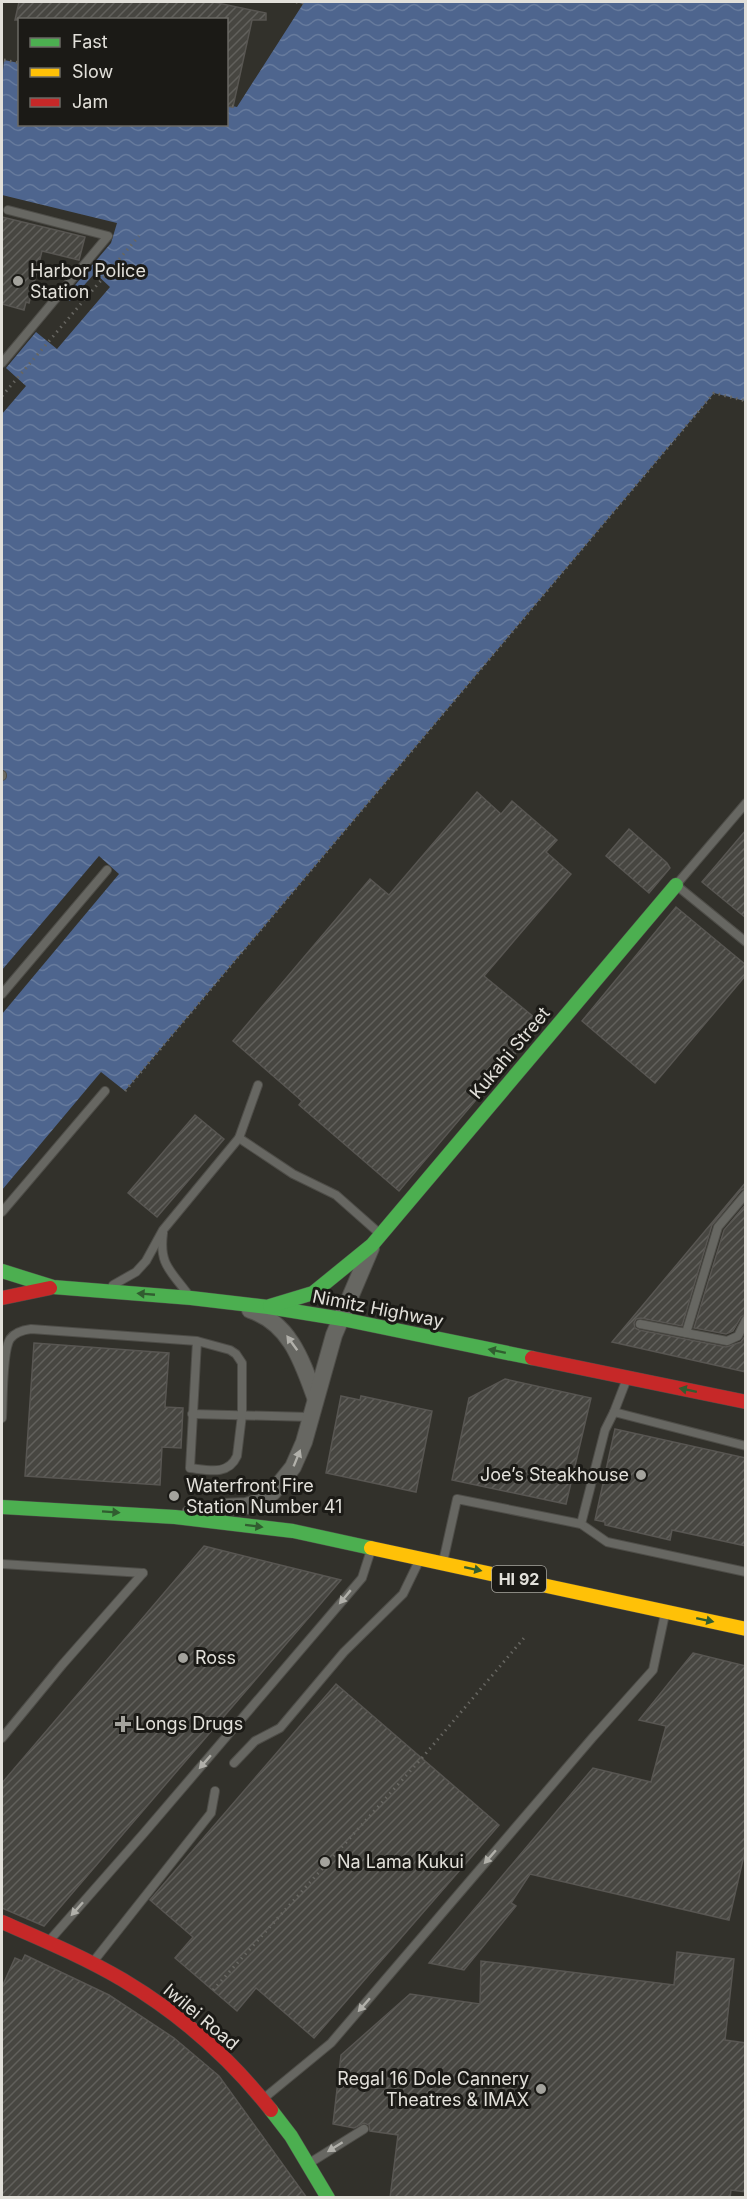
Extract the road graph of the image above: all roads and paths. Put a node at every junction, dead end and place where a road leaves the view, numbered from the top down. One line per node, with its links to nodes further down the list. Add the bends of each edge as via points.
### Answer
1 (296, 2): 2 (path)
2 (304, 3)
3 (4, 60): 4 (path)
4 (18, 63)
5 (228, 105): 6 (path)
6 (237, 107)
7 (8, 210): 9 (lane, via 108,236)
8 (139, 236): 10 (path)
9 (2, 363)
10 (2, 396)
11 (746, 401): 19 (path, via 714,393)
12 (746, 803): 14 (lane)
13 (107, 870): 16 (lane)
14 (676, 885): 15 (lane); 24 (main road, Kukahi Street)
15 (746, 942)
16 (2, 994)
17 (258, 1085): 20 (lane)
18 (105, 1091): 22 (lane)
19 (125, 1091)
20 (239, 1138): 23 (lane); 24 (lane, via 293,1174 336,1195)
21 (745, 1196): 35 (lane, via 718,1227)
22 (2, 1212)
23 (163, 1230): 27 (lane, via 136,1272); 29 (lane, via 164,1263)
24 (377, 1240): 31 (main road, Kukahi Street, via 313,1293); 32 (street, Kukahi Street)
25 (2, 1271): 26 (main road, Nimitz Highway)
26 (53, 1287): 27 (main road, Nimitz Highway); 28 (main road)
27 (105, 1290): 29 (main road, Nimitz Highway, one-way to 27)
28 (2, 1298)
29 (191, 1298): 30 (main road, Nimitz Highway)
30 (225, 1302): 31 (main road, Nimitz Highway); 39 (street, one-way to 30, via 299,1353 284,1332 261,1314)
31 (268, 1307): 32 (main road, Nimitz Highway)
32 (342, 1319): 38 (main road, Nimitz Highway, one-way to 32); 39 (street, Kukahi Street)
33 (746, 1320): 35 (lane, via 738,1336 727,1341)
34 (640, 1324): 35 (lane)
35 (686, 1333)
36 (197, 1341): 37 (lane, via 25,1329 10,1339); 42 (lane); 43 (lane, via 230,1350 240,1358)
37 (3, 1368): 45 (lane)
38 (627, 1377): 40 (main road, Nimitz Highway, one-way to 38); 41 (lane)
39 (315, 1397): 44 (street, Kukahi Street)
40 (746, 1402)
41 (614, 1412): 46 (lane); 51 (lane, via 605,1430)
42 (192, 1414): 43 (lane); 43 (lane, via 190,1468 221,1471 231,1466 237,1456)
43 (242, 1415): 44 (lane)
44 (310, 1417): 50 (street, Kukahi Street, one-way to 44, via 261,1501 293,1467)
45 (2, 1418)
46 (746, 1446)
47 (2, 1492): 49 (main road)
48 (2, 1506): 49 (main road, HI 92)
49 (52, 1509): 50 (main road, HI 92, one-way to 50)
50 (175, 1517): 52 (main road, HI 92, one-way to 52, via 293,1531)
51 (581, 1524): 54 (lane, via 457,1499); 56 (lane, via 607,1542)
52 (372, 1546): 53 (main road, HI 92); 64 (lane, one-way to 64, via 362,1578)
53 (420, 1558): 54 (main road, HI 92); 61 (lane, via 403,1594 344,1653 280,1728 255,1740)
54 (442, 1562): 57 (main road, HI 92, one-way to 57)
55 (2, 1564): 60 (lane, via 143,1573)
56 (746, 1572)
57 (665, 1612): 58 (main road, HI 92, one-way to 58); 67 (lane, one-way to 67, via 653,1670 331,2043)
58 (746, 1629)
59 (524, 1638): 66 (path, via 422,1758)
60 (2, 1738)
61 (234, 1763)
62 (214, 1791): 65 (lane, via 211,1813)
63 (2, 1922): 64 (main road, Iwilei Road)
64 (47, 1942): 65 (main road, Iwilei Road)
65 (92, 1963): 67 (main road, Iwilei Road, via 185,2023 229,2062)
66 (213, 1990)
67 (262, 2099): 69 (main road, Iwilei Road)
68 (364, 2130): 69 (lane, one-way to 69)
69 (307, 2164): 70 (main road, Iwilei Road)
70 (328, 2198)

